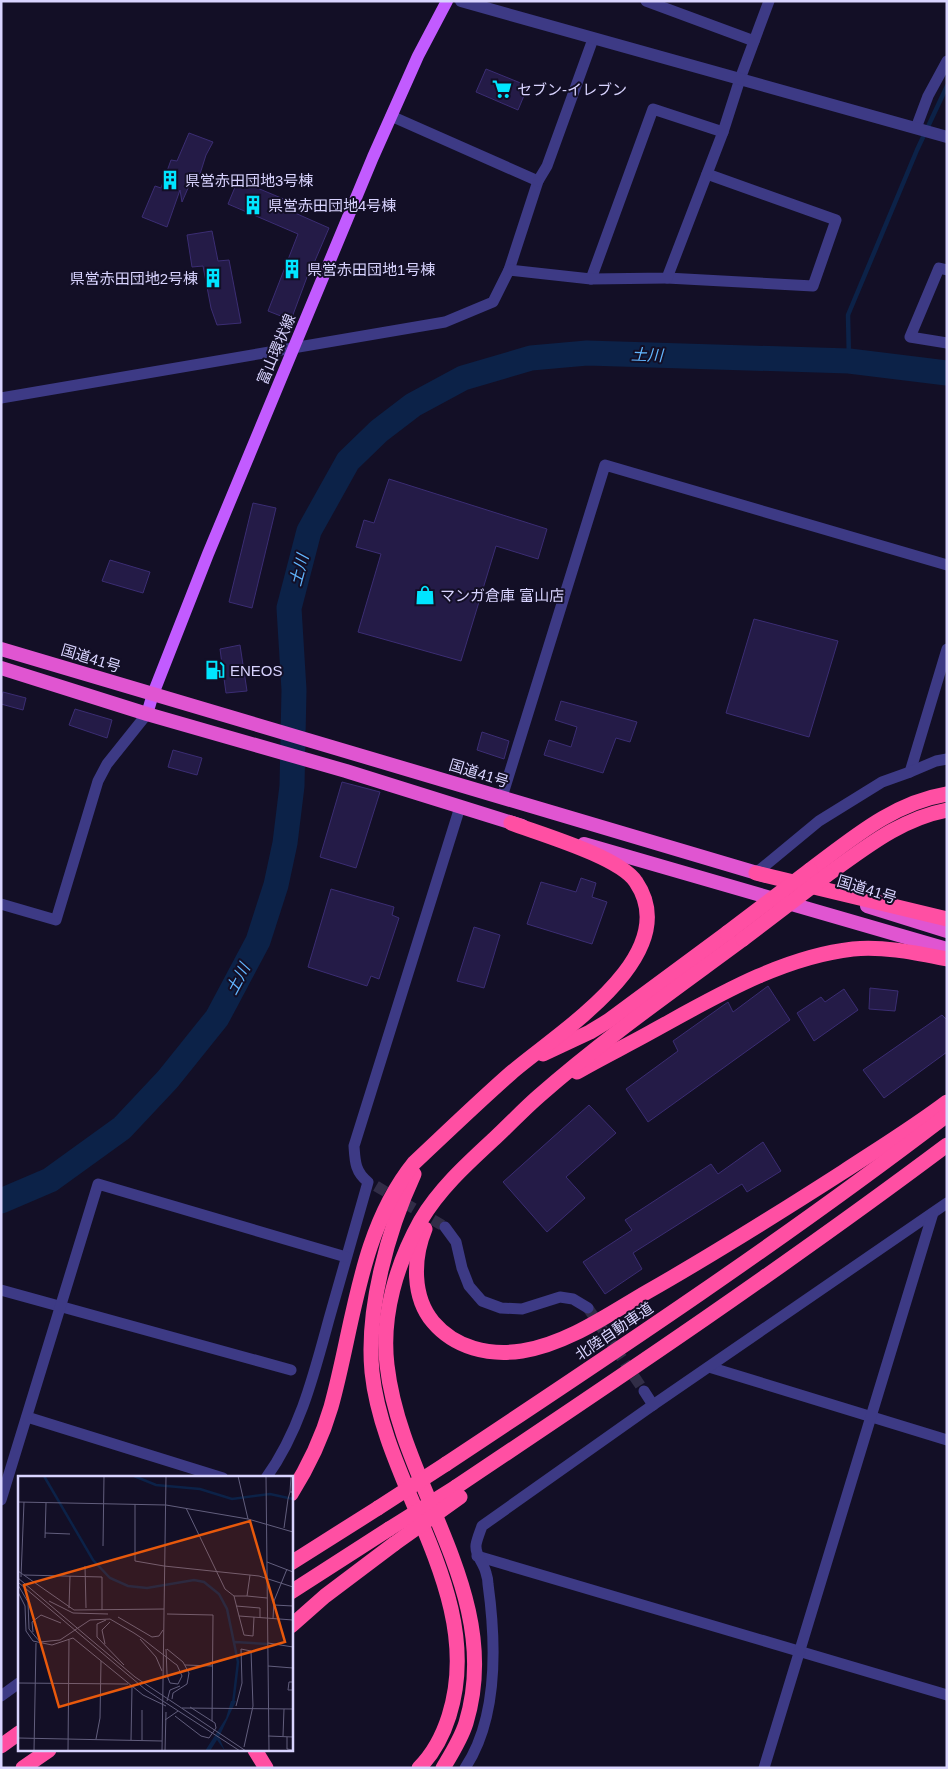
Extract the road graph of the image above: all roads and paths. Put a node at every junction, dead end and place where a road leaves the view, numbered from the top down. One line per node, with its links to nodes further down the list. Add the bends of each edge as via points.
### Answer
1 (447, 1): 10 (main road, 富山環状線)
2 (461, 1): 6 (street)
3 (646, 1): 5 (street)
4 (769, 1): 7 (street)
5 (660, 4): 7 (street)
6 (593, 39): 9 (street); 15 (street, via 547,166)
7 (754, 41): 9 (street)
8 (947, 60): 11 (street)
9 (740, 79): 11 (street); 12 (street)
10 (391, 116): 15 (street); 21 (main road, 富山環状線)
11 (916, 128): 13 (street)
12 (722, 132): 14 (street); 19 (street, via 653,109)
13 (947, 137)
14 (707, 174): 18 (street); 18 (street, via 836,220 813,286)
15 (538, 182): 16 (street)
16 (509, 270): 19 (street); 21 (street, via 494,302 445,322)
17 (947, 270): 20 (street, via 939,268 910,337)
18 (667, 278): 19 (street)
19 (591, 279)
20 (947, 343)
21 (294, 348): 22 (street); 27 (main road, 富山環状線)
22 (1, 398)
23 (947, 565): 32 (street, via 605,465)
24 (947, 648): 30 (street)
25 (1, 649): 27 (highway, 国道41号)
26 (1, 668): 28 (highway)
27 (153, 694): 28 (main road, 富山環状線); 32 (highway, 国道41号)
28 (147, 714): 33 (highway); 37 (street, via 107,764 98,781 56,920)
29 (947, 759): 30 (street)
30 (910, 772): 36 (street, via 882,782 827,816)
31 (947, 794): 42 (highway, bridge, via 896,810 854,837 608,1021)
32 (502, 797): 36 (highway, 国道41号)
33 (460, 807): 35 (highway); 52 (street, via 354,1146 355,1165 362,1178 372,1184)
34 (947, 810): 43 (highway, bridge, via 930,813 890,831 827,875 632,1021)
35 (510, 822): 40 (highway); 42 (highway, via 592,853 624,869 636,881 644,897 647,914 646,934 626,973 583,1015)
36 (756, 873): 38 (highway); 39 (highway, 国道41号)
37 (1, 904)
38 (947, 919)
39 (947, 930)
40 (947, 949)
41 (947, 959): 43 (highway, via 886,949 855,949 823,953 792,962 726,992)
42 (511, 1072): 47 (highway)
43 (537, 1097): 48 (highway)
44 (947, 1102): 48 (highway, via 804,1198 700,1262 579,1330 523,1351 502,1353 462,1345 432,1322 423,1306 416,1270 418,1252 431,1214)
45 (947, 1115): 69 (highway, 北陸自動車道, bridge, via 655,1325)
46 (947, 1145): 66 (highway, via 807,1248)
47 (428, 1149): 65 (highway, via 402,1178 379,1223 362,1277 330,1409 318,1443); 84 (highway, via 406,1190 388,1247 377,1292 371,1346 378,1405 439,1569 455,1633 457,1681 452,1705 435,1747)
48 (457, 1174): 85 (highway, via 422,1218 409,1244 397,1272 386,1335 391,1394 401,1429 464,1592 475,1649 472,1700 465,1725)
49 (947, 1204): 50 (street)
50 (933, 1213): 56 (street); 61 (street)
51 (445, 1227): 55 (street, via 456,1242 469,1286 482,1301 501,1308 522,1309 560,1297 573,1298)
52 (346, 1257): 54 (street, via 98,1184); 64 (street, via 301,1416)
53 (1, 1290): 54 (street)
54 (60, 1307): 57 (street); 60 (street)
55 (588, 1308)
56 (709, 1367): 59 (street); 61 (street)
57 (291, 1370)
58 (644, 1391): 59 (street)
59 (653, 1405): 68 (street, via 482,1526 476,1545)
60 (27, 1416): 63 (street); 67 (street)
61 (871, 1417): 62 (street); 72 (street)
62 (947, 1440)
63 (217, 1476)
64 (267, 1476)
65 (292, 1492)
66 (458, 1492): 70 (highway, bridge, via 388,1529); 71 (highway, bridge)
67 (1, 1500)
68 (477, 1556): 72 (street); 86 (street, via 486,1572 490,1600 493,1675 483,1725)
69 (292, 1562)
70 (292, 1591)
71 (292, 1625)
72 (799, 1653): 74 (street); 87 (street)
73 (18, 1683): 75 (street)
74 (947, 1695)
75 (1, 1696)
76 (18, 1734): 78 (highway)
77 (18, 1743): 81 (highway)
78 (1, 1746)
79 (46, 1752): 82 (highway)
80 (257, 1752): 83 (highway)
81 (1, 1754)
82 (23, 1768)
83 (266, 1768)
84 (419, 1768)
85 (443, 1768)
86 (465, 1768)
87 (764, 1768)

